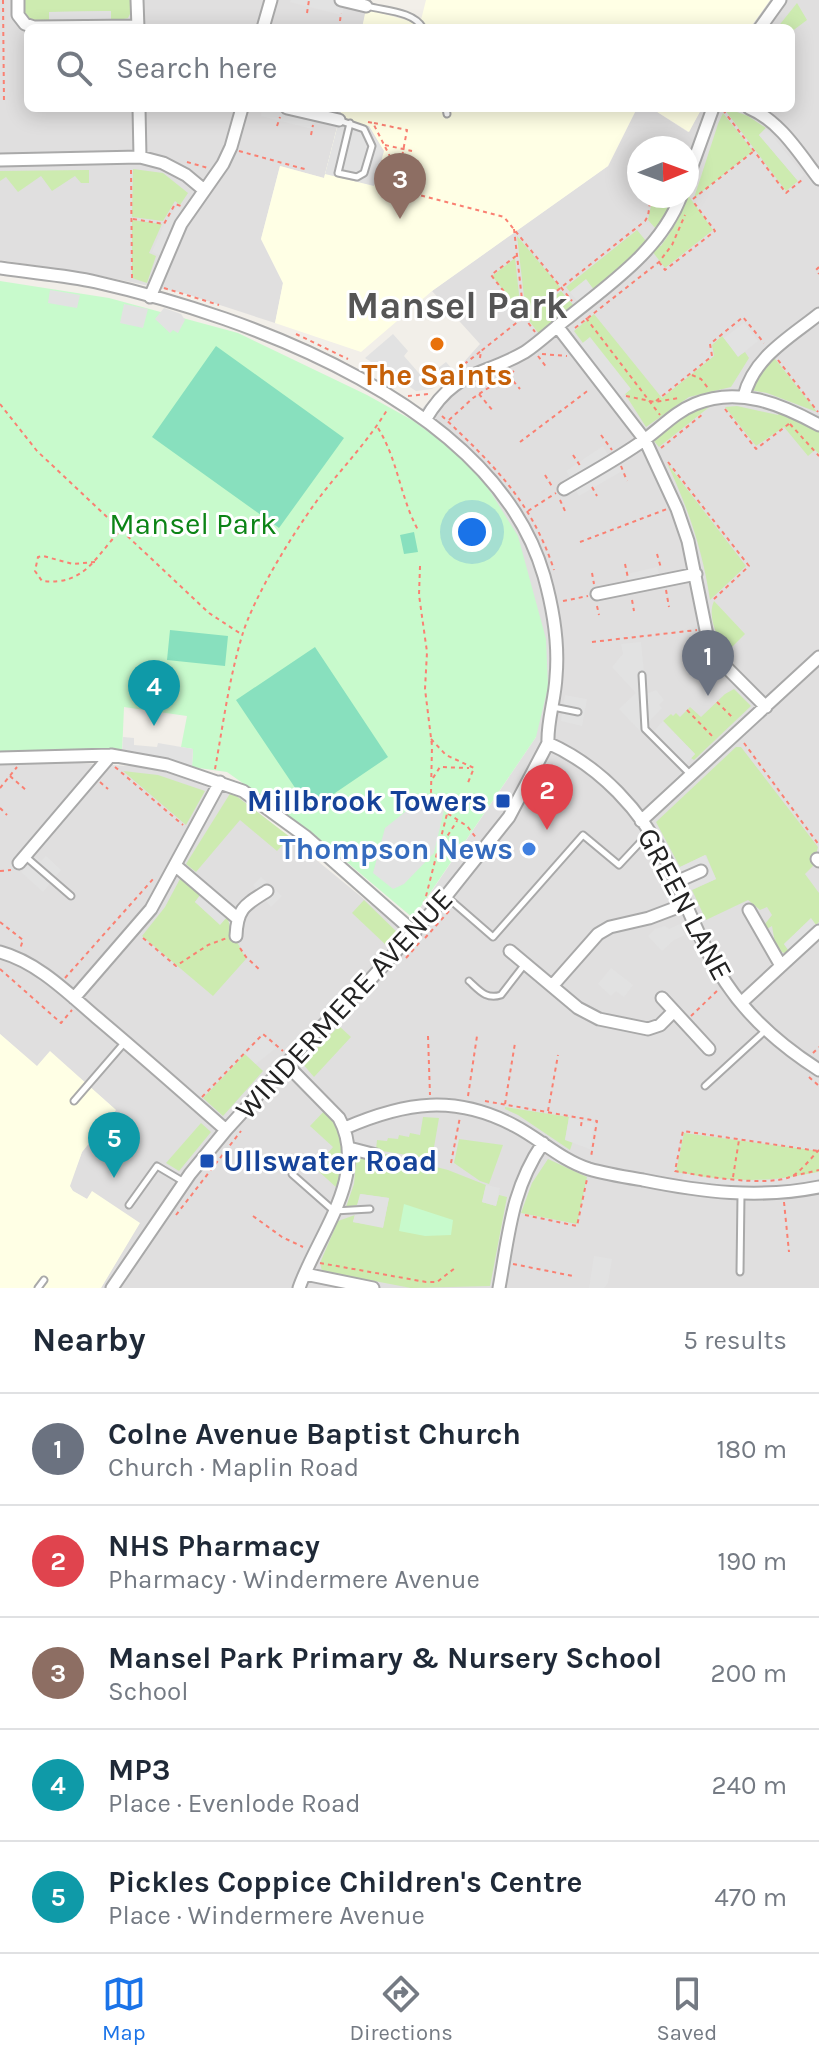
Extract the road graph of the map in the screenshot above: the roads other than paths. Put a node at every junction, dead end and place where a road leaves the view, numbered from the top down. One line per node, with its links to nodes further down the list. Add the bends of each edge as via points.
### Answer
1 (18, 0): 7 (street, via 18,15)
2 (137, 0): 8 (street)
3 (271, 0): 9 (street)
4 (341, 0): 6 (street)
5 (780, 0): 11 (street)
6 (366, 6): 10 (lane)
7 (25, 24)
8 (138, 24)
9 (264, 24)
10 (421, 24)
11 (763, 24)
12 (139, 112): 20 (street)
13 (241, 112): 22 (street, via 223,164)
14 (302, 112): 17 (street)
15 (717, 112): 18 (street)
16 (759, 112): 21 (street)
17 (344, 122): 17 (lane, via 364,129 372,146 364,173 357,177 338,173)
18 (699, 153)
19 (0, 160): 20 (street)
20 (140, 162): 22 (street, via 163,163)
21 (816, 175)
22 (204, 190): 25 (street, via 181,224)
23 (680, 208): 27 (street, via 655,243 582,314)
24 (0, 268): 25 (street, WINDERMERE AVENUE, via 94,281)
25 (150, 297): 29 (street, WINDERMERE AVENUE, via 229,318 289,343)
26 (819, 314): 28 (street, via 761,360)
27 (557, 326): 29 (street, via 525,351 457,382); 31 (street)
28 (744, 396): 30 (street); 31 (street, via 693,404)
29 (425, 420): 37 (street, WINDERMERE AVENUE, via 470,457 507,500 534,547 555,631)
30 (819, 425)
31 (647, 438): 32 (street); 33 (street)
32 (564, 489)
33 (696, 574): 34 (street); 38 (street, via 700,630 722,663)
34 (597, 594)
35 (819, 657): 38 (street)
36 (642, 675): 43 (lane, via 645,729)
37 (552, 707): 39 (lane); 40 (street, WINDERMERE AVENUE)
38 (766, 707): 43 (street)
39 (578, 712)
40 (548, 743): 45 (street, GREEN LANE, via 608,783); 53 (street, WINDERMERE AVENUE, via 509,817)
41 (111, 755): 42 (street); 44 (street); 47 (street)
42 (0, 758)
43 (692, 776): 45 (street)
44 (216, 781): 48 (street); 58 (street, via 243,791 305,836)
45 (641, 821): 46 (street, GREEN LANE)
46 (650, 832): 50 (street, GREEN LANE); 53 (lane, via 619,865 583,835 493,937)
47 (22, 860): 52 (lane)
48 (176, 866): 56 (street); 68 (street, via 151,909)
49 (701, 871): 50 (street)
50 (676, 882): 54 (street, GREEN LANE)
51 (267, 891): 56 (street, via 245,905)
52 (71, 896)
53 (446, 896): 58 (street, WINDERMERE AVENUE)
54 (686, 904): 65 (street, via 598,934); 67 (street, GREEN LANE, via 726,983)
55 (749, 910): 63 (street)
56 (237, 918): 59 (street)
57 (819, 931): 63 (street)
58 (415, 933): 73 (street, WINDERMERE AVENUE)
59 (236, 936)
60 (510, 951): 62 (street)
61 (0, 952): 68 (street, via 40,971)
62 (526, 964): 64 (lane, via 495,997 487,997); 65 (street)
63 (780, 964): 67 (street)
64 (469, 981)
65 (553, 985): 69 (street, via 599,1019 648,1029)
66 (662, 998): 69 (street)
67 (742, 1002): 70 (street, GREEN LANE)
68 (74, 1003): 71 (street)
69 (674, 1011): 72 (street)
70 (766, 1029): 74 (street, GREEN LANE); 75 (lane)
71 (126, 1041): 76 (lane); 78 (street)
72 (709, 1049)
73 (288, 1061): 77 (street); 78 (street, WINDERMERE AVENUE)
74 (819, 1070)
75 (705, 1086)
76 (74, 1101)
77 (345, 1128): 79 (street, via 390,1110 430,1104 464,1108 515,1126); 80 (street)
78 (226, 1130): 83 (street, WINDERMERE AVENUE)
79 (543, 1143): 85 (street, via 569,1160 683,1188); 96 (street, via 521,1179)
80 (349, 1148): 81 (street); 88 (street)
81 (376, 1155)
82 (292, 1174): 88 (lane)
83 (184, 1183): 86 (lane, via 157,1166); 93 (street, WINDERMERE AVENUE)
84 (819, 1187): 85 (street)
85 (741, 1194): 89 (lane)
86 (129, 1205)
87 (370, 1209): 88 (lane)
88 (334, 1211): 90 (street)
89 (740, 1272)
90 (305, 1274): 94 (street); 95 (street)
91 (44, 1280): 92 (lane)
92 (38, 1288)
93 (112, 1288)
94 (299, 1288)
95 (373, 1288)
96 (499, 1288)

